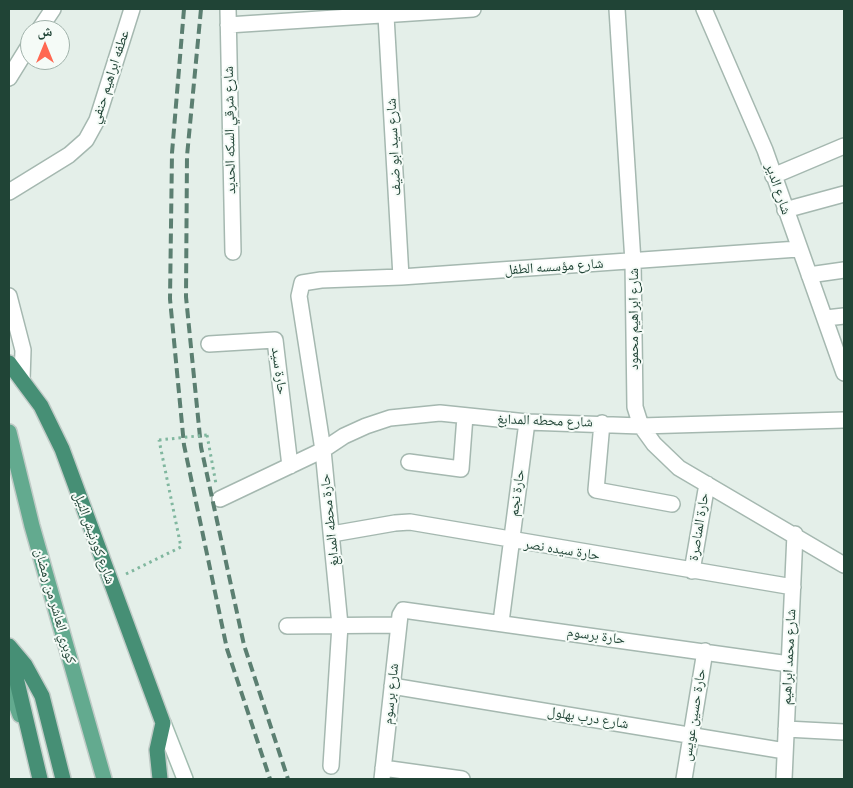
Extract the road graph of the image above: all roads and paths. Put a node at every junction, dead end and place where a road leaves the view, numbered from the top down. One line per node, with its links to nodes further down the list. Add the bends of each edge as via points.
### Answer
1 (53, 9): 9 (street)
2 (132, 9): 15 (street, عطفه ابراهيم حنفي, via 97,120 86,140 69,155)
3 (228, 9): 10 (street, شارع شرقي السكه الحديد)
4 (473, 9): 7 (street)
5 (617, 9): 20 (street, شارع ابراهيم محمود)
6 (704, 9): 14 (street, شارع الدير)
7 (449, 10): 8 (street)
8 (386, 16): 10 (street); 23 (street, شارع سيد ابو ضيف)
9 (46, 20)
10 (228, 25): 19 (street, شارع شرقي السكه الحديد)
11 (20, 60): 12 (street)
12 (9, 78)
13 (844, 146): 14 (street)
14 (773, 176): 17 (street, شارع الدير)
15 (9, 192)
16 (844, 194): 17 (street)
17 (785, 210): 18 (street, شارع الدير)
18 (798, 249): 20 (street, شارع مؤسسه الطفل); 22 (street, شارع الدير)
19 (233, 252)
20 (634, 262): 23 (street, شارع مؤسسه الطفل); 36 (street, شارع ابراهيم محمود, via 634,407)
21 (844, 270): 22 (street)
22 (809, 275): 27 (street, شارع الدير)
23 (401, 278): 24 (street, شارع مؤسسه الطفل)
24 (309, 281): 38 (street, حارة محطه المدابغ, via 302,283 298,296)
25 (9, 296): 31 (street, via 22,350)
26 (844, 316): 27 (street)
27 (826, 318): 30 (street, شارع الدير)
28 (209, 344): 40 (street, حارة سيد, via 275,340)
29 (9, 363): 31 (highway, شارع كورنيش النيل)
30 (844, 373)
31 (22, 380): 50 (highway, شارع كورنيش النيل, via 41,406 62,449)
32 (465, 416): 34 (street, شارع محطه المدابغ); 38 (street, شارع محطه المدابغ, via 423,413 390,418 344,436); 39 (street, via 461,469)
33 (844, 420): 36 (street)
34 (527, 422): 35 (street, شارع محطه المدابغ); 47 (street, حارة نجم)
35 (602, 423): 36 (street, شارع محطه المدابغ); 44 (street, via 596,490)
36 (641, 426): 42 (street, via 679,468)
37 (9, 432): 71 (main road, كوبري العاشر من رمضان, via 32,526)
38 (323, 450): 40 (street, شارع محطه المدابغ); 45 (street, حارة محطه المدابغ)
39 (409, 462)
40 (290, 466): 43 (street, شارع محطه المدابغ)
41 (216, 482): 50 (path, bridge, via 207,435 159,440 181,547)
42 (707, 484): 46 (street); 49 (street, حارة المناصرة)
43 (220, 499)
44 (672, 504)
45 (332, 534): 47 (street, حارة سيده نصر, via 404,522); 54 (street, حارة محطه المدابغ)
46 (795, 534): 48 (street); 51 (street, شارع محمد ابراهيم)
47 (510, 541): 49 (street, حارة سيده نصر); 53 (street, حارة نجم)
48 (844, 565)
49 (692, 571): 51 (street, حارة سيده نصر)
50 (110, 583): 61 (highway, شارع كورنيش النيل)
51 (792, 587): 58 (street, شارع محمد ابراهيم)
52 (401, 618): 53 (street, حارة برسوم); 54 (street, حارة برسوم); 60 (street, شارع برسوم)
53 (500, 622): 57 (street, حارة برسوم)
54 (340, 625): 55 (street, حارة برسوم); 67 (street, حارة محطه المدابغ)
55 (286, 626)
56 (9, 646): 65 (highway); 70 (highway, via 25,665 42,696)
57 (705, 651): 58 (street, حارة برسوم); 64 (street, حارة حسين عويس)
58 (789, 664): 62 (street, شارع محمد ابراهيم)
59 (9, 686): 65 (main road)
60 (392, 686): 64 (street, شارع درب بهلول); 68 (street, شارع برسوم)
61 (163, 723): 72 (highway, via 157,750); 73 (street)
62 (786, 728): 63 (street); 66 (street, شارع محمد ابراهيم)
63 (844, 732)
64 (691, 734): 66 (street, شارع درب بهلول); 75 (street, حارة حسين عويس)
65 (30, 740): 69 (highway)
66 (785, 751): 76 (street, شارع محمد ابراهيم)
67 (331, 766)
68 (383, 773): 74 (street)
69 (40, 779)
70 (64, 779)
71 (104, 779)
72 (160, 779)
73 (185, 779)
74 (462, 779)
75 (684, 779)
76 (784, 779)

